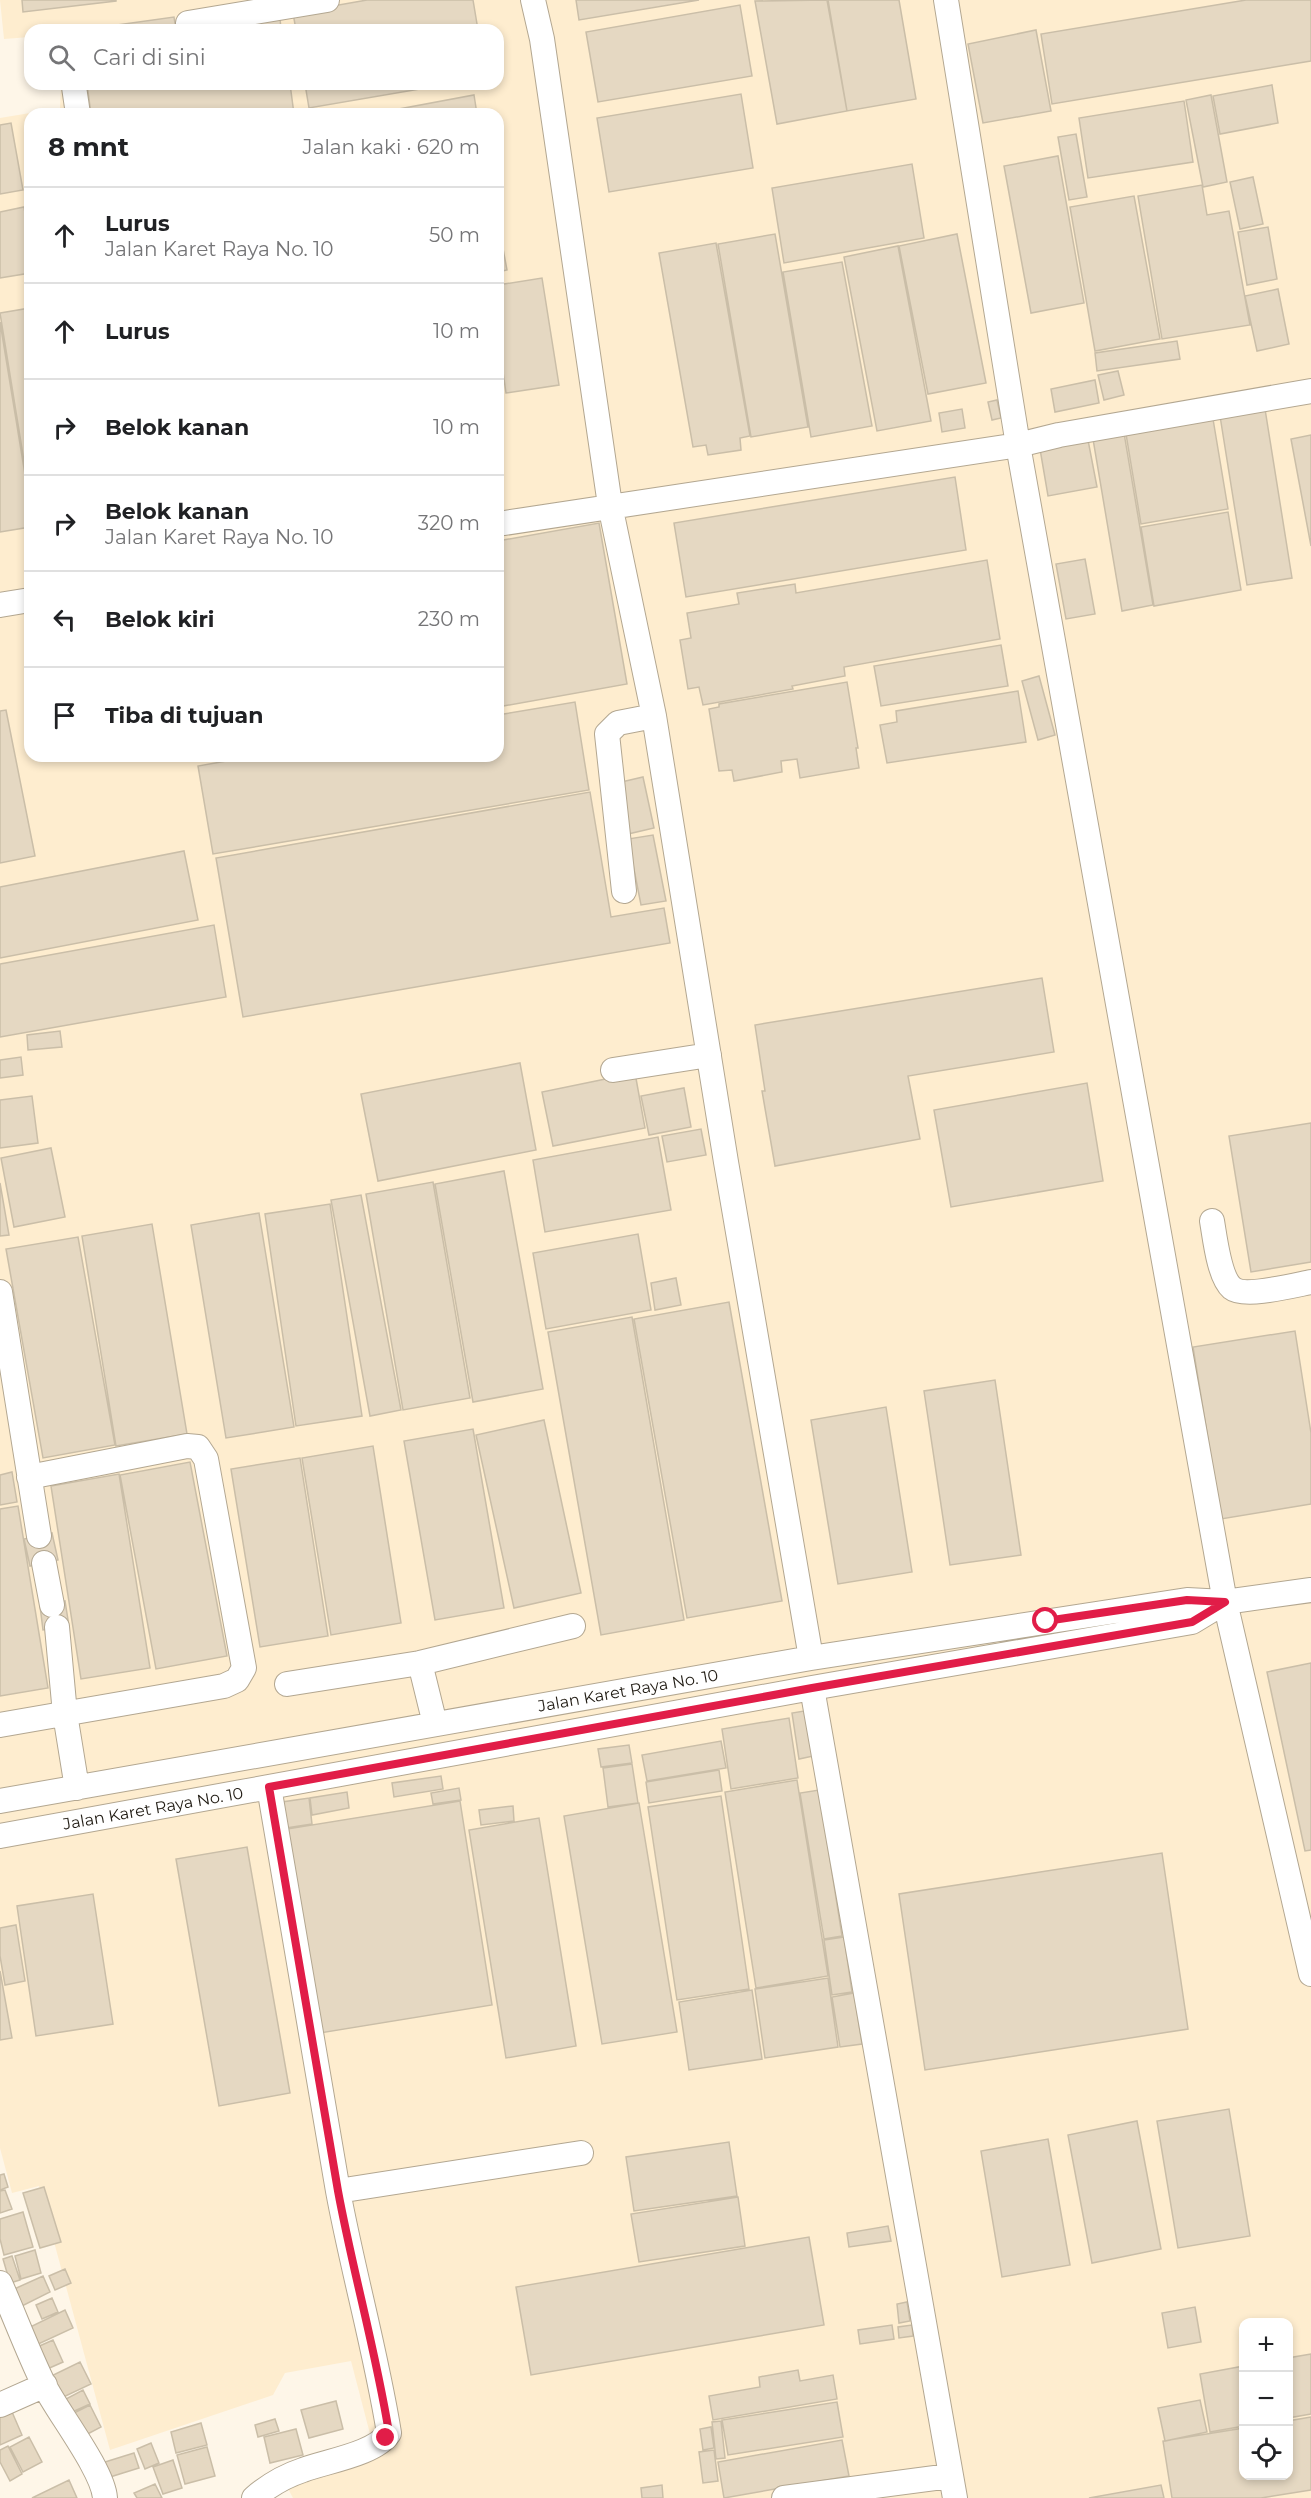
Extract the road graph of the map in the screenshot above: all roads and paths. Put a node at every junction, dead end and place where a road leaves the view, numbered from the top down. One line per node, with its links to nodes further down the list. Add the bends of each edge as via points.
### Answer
1 (327, 0): 4 (street)
2 (533, 0): 9 (street, via 544,51)
3 (946, 0): 8 (street)
4 (188, 23)
5 (74, 90): 6 (street)
6 (77, 108)
7 (1311, 391): 8 (street)
8 (1018, 445): 9 (street); 24 (street)
9 (610, 506): 10 (street); 13 (street)
10 (504, 523)
11 (24, 601): 12 (street)
12 (0, 604)
13 (654, 716): 14 (street, via 618,723 607,734); 15 (street)
14 (624, 891)
15 (709, 1055): 16 (street); 27 (street)
16 (613, 1070)
17 (1212, 1221): 18 (street, via 1223,1274 1232,1288 1243,1292)
18 (1311, 1282)
19 (0, 1292): 20 (street)
20 (29, 1478): 21 (street); 31 (street, via 198,1447 206,1459 244,1668 237,1680 224,1686)
21 (39, 1536)
22 (44, 1563): 31 (street)
23 (1311, 1590): 24 (street)
24 (1225, 1602): 25 (street); 38 (street)
25 (1189, 1611): 27 (street, Jalan Karet Raya No. 10); 30 (street, Jalan Karet Raya No. 10)
26 (573, 1626): 28 (street)
27 (811, 1658): 32 (street, Jalan Karet Raya No. 10)
28 (420, 1663): 29 (street); 32 (street)
29 (287, 1684)
30 (812, 1688): 34 (street, Jalan Karet Raya No. 10); 44 (street)
31 (65, 1714): 33 (street); 35 (street)
32 (435, 1724): 35 (street, Jalan Karet Raya No. 10)
33 (0, 1725)
34 (269, 1787): 37 (street, Jalan Karet Raya No. 10); 40 (street)
35 (77, 1788): 36 (street, Jalan Karet Raya No. 10)
36 (0, 1801)
37 (0, 1836)
38 (1311, 1974)
39 (581, 2153): 40 (street)
40 (338, 2191): 46 (street, via 389,2433 376,2446 300,2471)
41 (0, 2283): 42 (street)
42 (45, 2385): 43 (street); 45 (street, via 94,2469)
43 (0, 2405)
44 (952, 2487): 47 (street)
45 (105, 2498)
46 (254, 2498)
47 (784, 2498)

